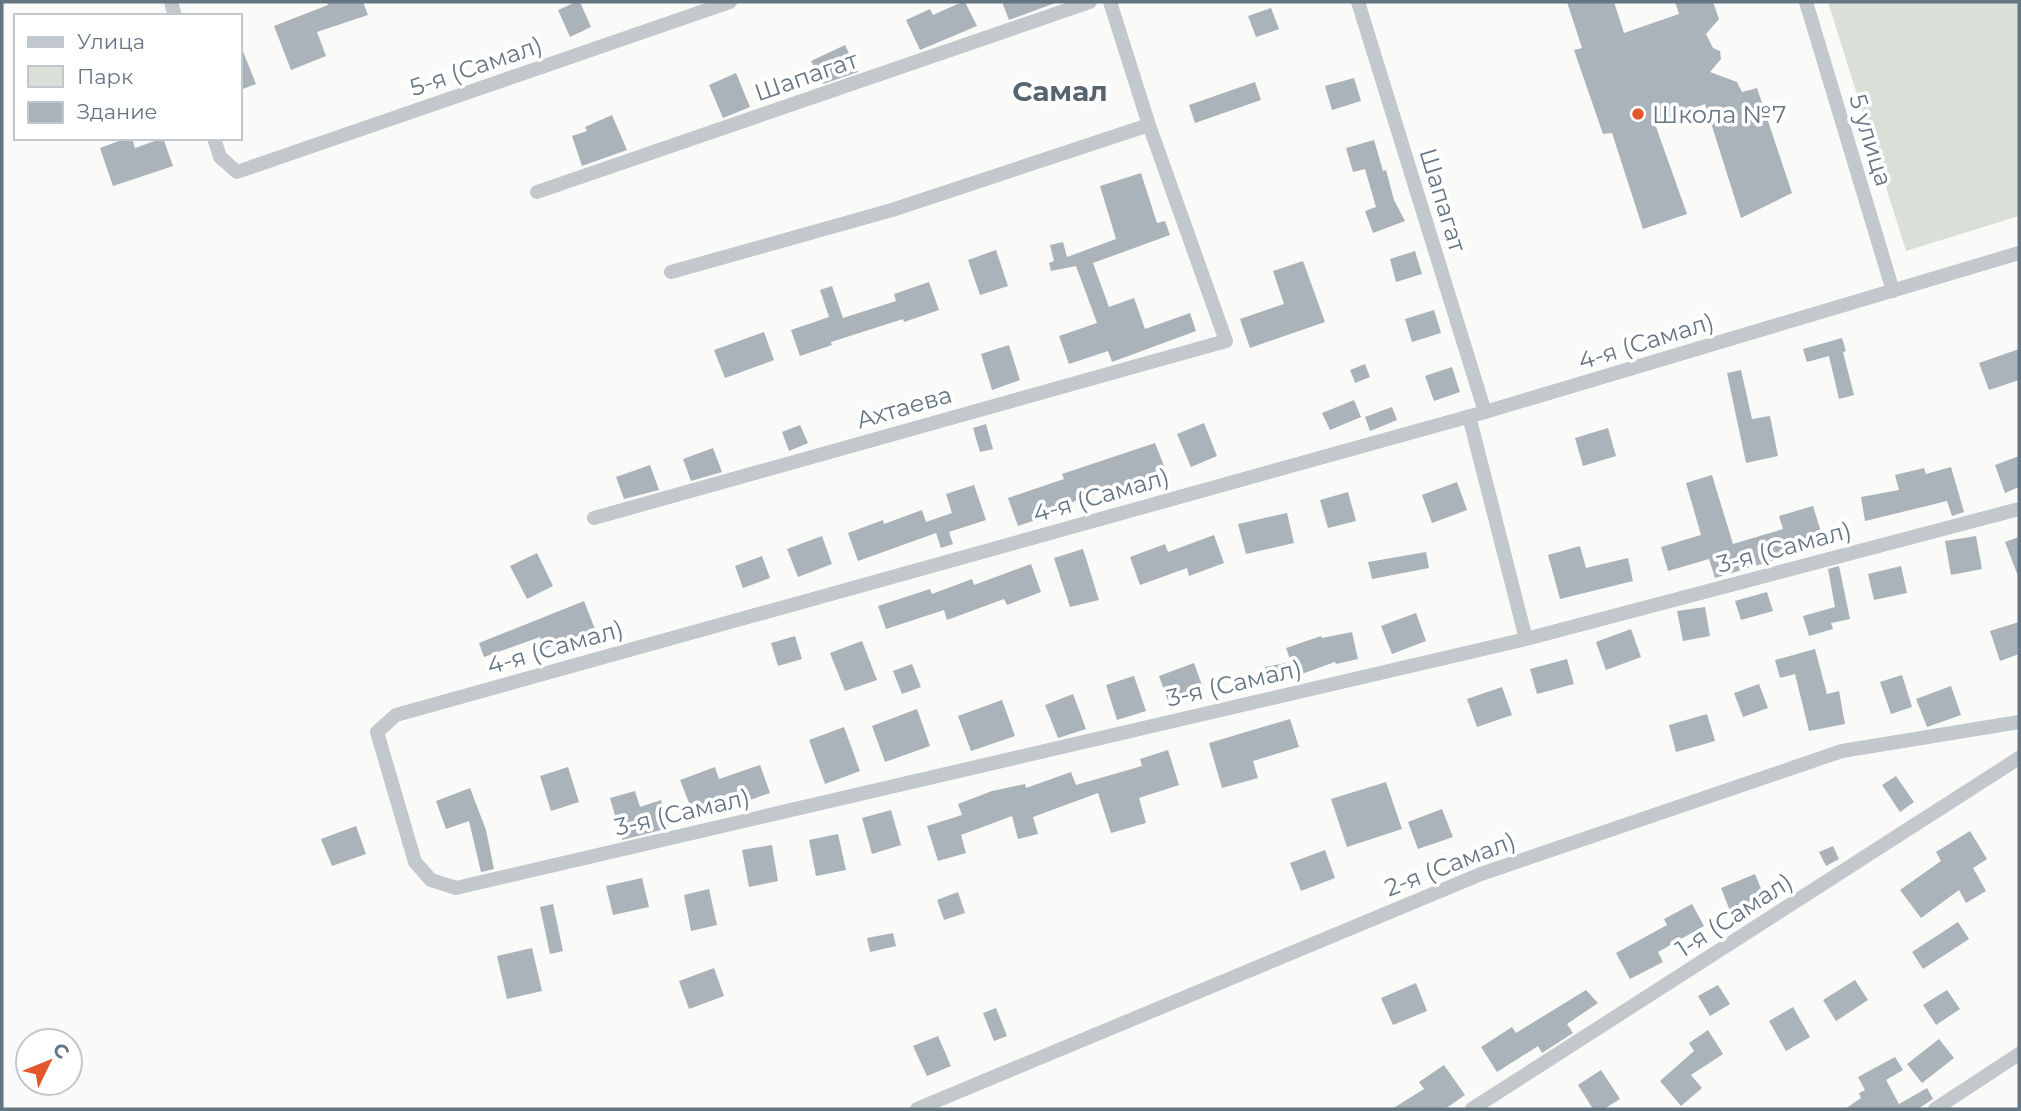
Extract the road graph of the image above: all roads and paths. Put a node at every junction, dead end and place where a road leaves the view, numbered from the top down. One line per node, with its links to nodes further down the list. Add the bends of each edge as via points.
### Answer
1 (730, 2): 7 (street, 5-я (Самал), via 237,172 220,157)
2 (1090, 2): 8 (street, Шапагат)
3 (1110, 2): 6 (street)
4 (1358, 2): 12 (street, Шапагат)
5 (1806, 2): 11 (street, 5 улица)
6 (1149, 125): 10 (street, via 892,210); 15 (street, Ахтаева, via 1226,341)
7 (215, 140)
8 (537, 192)
9 (2019, 253): 11 (street, 4-я (Самал))
10 (671, 272)
11 (1894, 291): 12 (street, 4-я (Самал))
12 (1485, 412): 13 (street, 4-я (Самал))
13 (1469, 416): 16 (street); 19 (street, 4-я (Самал), via 396,715 377,732 415,862 430,880)
14 (2019, 509): 16 (street, 3-я (Самал))
15 (594, 517)
16 (1526, 639): 19 (street, 3-я (Самал))
17 (2019, 722): 21 (street, 2-я (Самал), via 1842,751 1481,874)
18 (2019, 758): 22 (street, 1-я (Самал))
19 (456, 888)
20 (2019, 1055): 23 (street)
21 (917, 1109)
22 (1472, 1109)
23 (1935, 1109)

